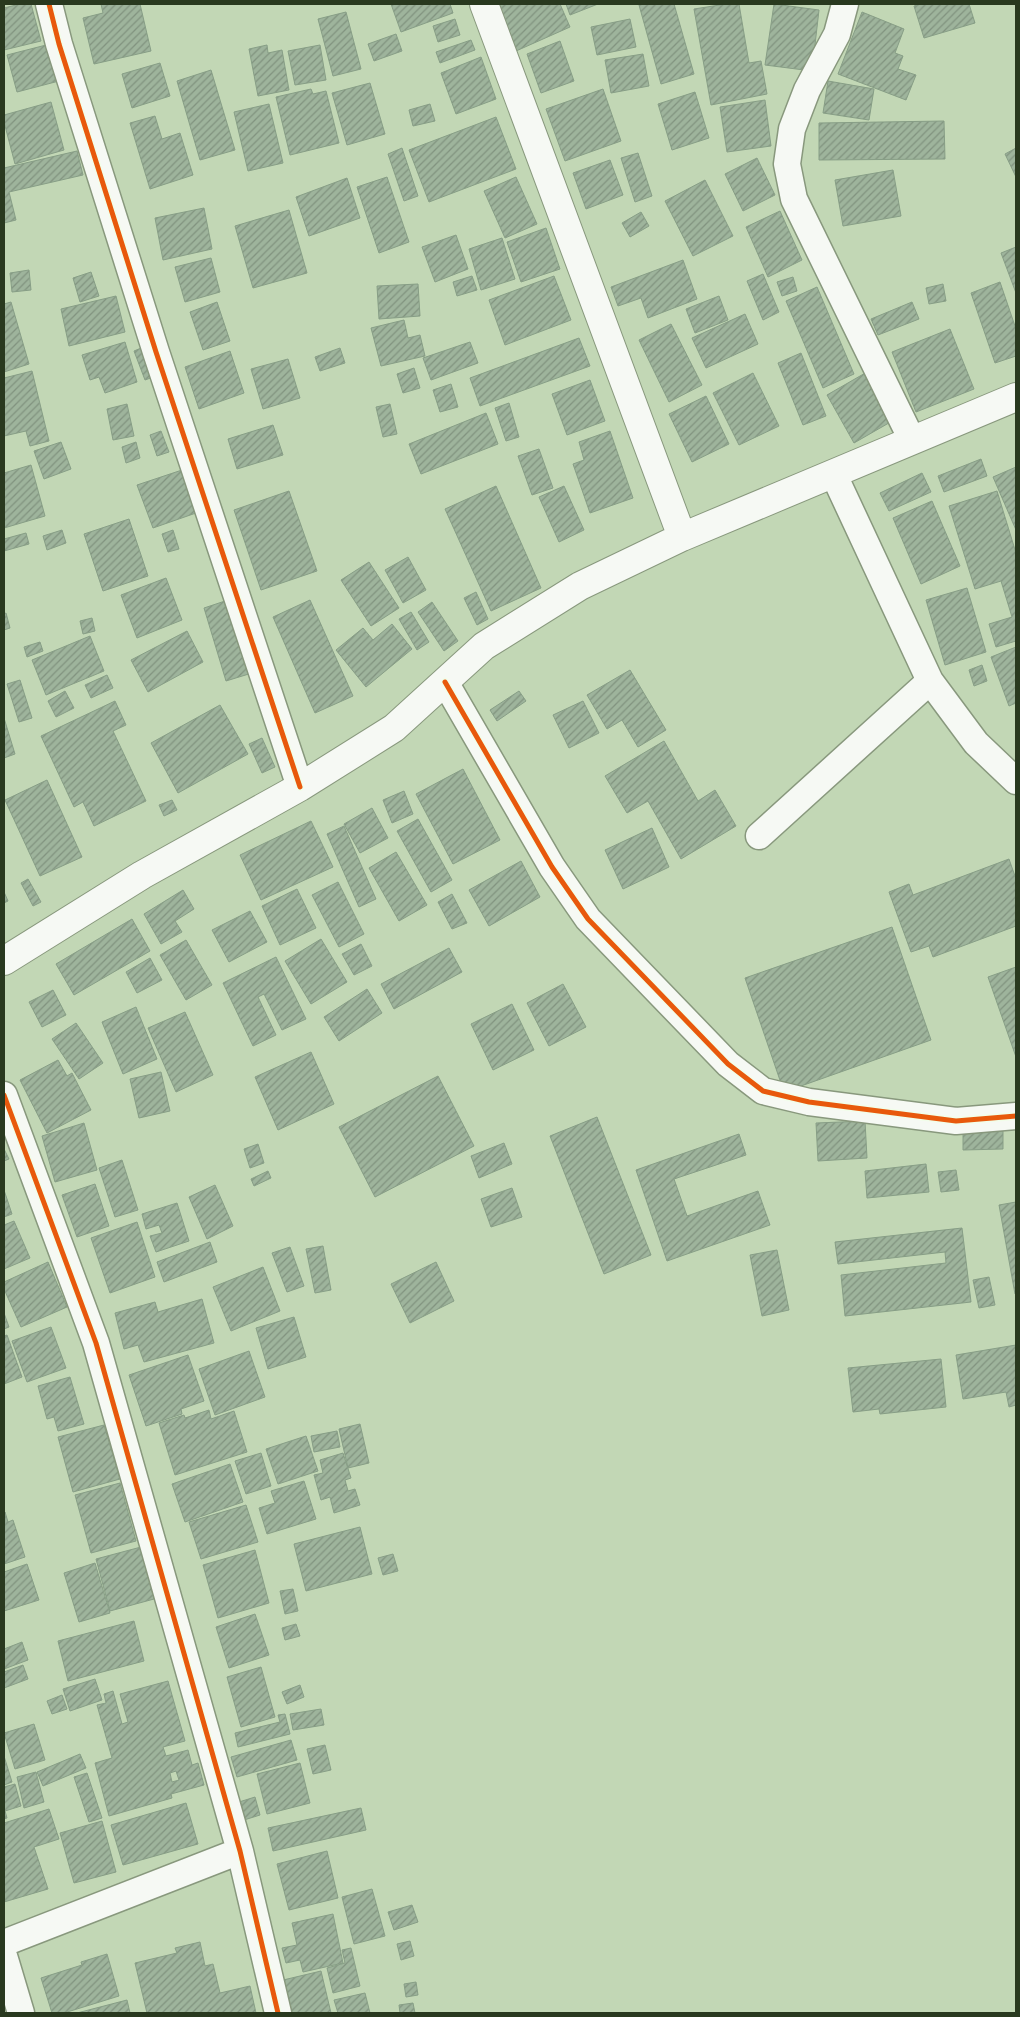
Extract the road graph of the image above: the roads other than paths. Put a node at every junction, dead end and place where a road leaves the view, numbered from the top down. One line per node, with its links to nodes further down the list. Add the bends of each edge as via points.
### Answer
1 (49, 4): 11 (street, via 156,352)
2 (484, 4): 7 (main road)
3 (845, 4): 5 (street, via 838,34 807,90 792,129 787,164 794,199)
4 (1016, 397): 5 (main road)
5 (912, 440): 6 (main road)
6 (834, 475): 7 (main road); 8 (street)
7 (682, 537): 9 (main road, via 580,586 484,646)
8 (930, 680): 10 (street, via 976,743); 12 (street)
9 (445, 682): 11 (main road, via 394,728); 15 (street, via 552,867 588,919 728,1064 763,1091 809,1102 956,1121)
10 (1016, 781)
11 (300, 787): 13 (main road, via 142,875)
12 (759, 836)
13 (4, 961)
14 (4, 1095): 16 (street, via 96,1343)
15 (1016, 1116)
16 (240, 1851): 17 (street); 20 (street)
17 (4, 1943)
18 (4, 1956): 19 (street)
19 (21, 2013)
20 (278, 2013)

